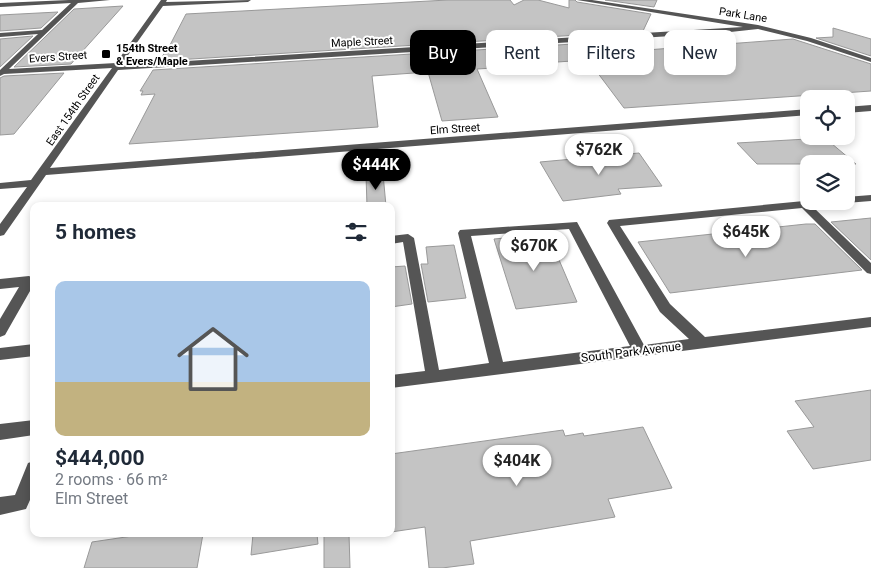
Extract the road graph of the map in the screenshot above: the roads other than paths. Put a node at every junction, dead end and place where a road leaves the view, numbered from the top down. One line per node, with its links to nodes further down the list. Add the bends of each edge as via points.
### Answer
1 (107, 0): 4 (street)
2 (248, 0): 5 (street)
3 (580, 0): 7 (street, Park Lane)
4 (77, 1): 6 (street); 8 (street)
5 (163, 2): 11 (street, East 154th Street)
6 (0, 5)
7 (758, 27): 10 (street, Park Lane, via 809,39); 11 (street, Maple Street)
8 (44, 32): 9 (street); 12 (street)
9 (0, 35)
10 (871, 60)
11 (117, 67): 12 (street, Evers Street); 16 (street, East 154th Street)
12 (1, 73)
13 (871, 108): 14 (street)
14 (855, 109)
15 (800, 113): 16 (street, Elm Street)
16 (42, 172): 17 (street, East 154th Street)
17 (35, 183): 18 (street); 23 (street, East 154th Street)
18 (0, 186)
19 (871, 198): 20 (street)
20 (855, 199)
21 (800, 204): 29 (street, via 613,223 665,308)
22 (810, 210): 25 (street)
23 (0, 232)
24 (395, 240): 34 (street, via 408,238)
25 (871, 270)
26 (0, 284): 28 (street, via 30,281)
27 (871, 322): 29 (street, South Park Avenue)
28 (0, 331)
29 (702, 343): 31 (street, South Park Avenue)
30 (30, 351): 32 (street)
31 (640, 351): 33 (street, South Park Avenue); 33 (street, via 573,225 464,233)
32 (1, 356)
33 (498, 369): 34 (street, South Park Avenue)
34 (432, 377): 35 (street, South Park Avenue)
35 (395, 382)
36 (30, 428): 37 (street)
37 (0, 432)
38 (30, 479): 39 (street, via 20,503)
39 (0, 506)

